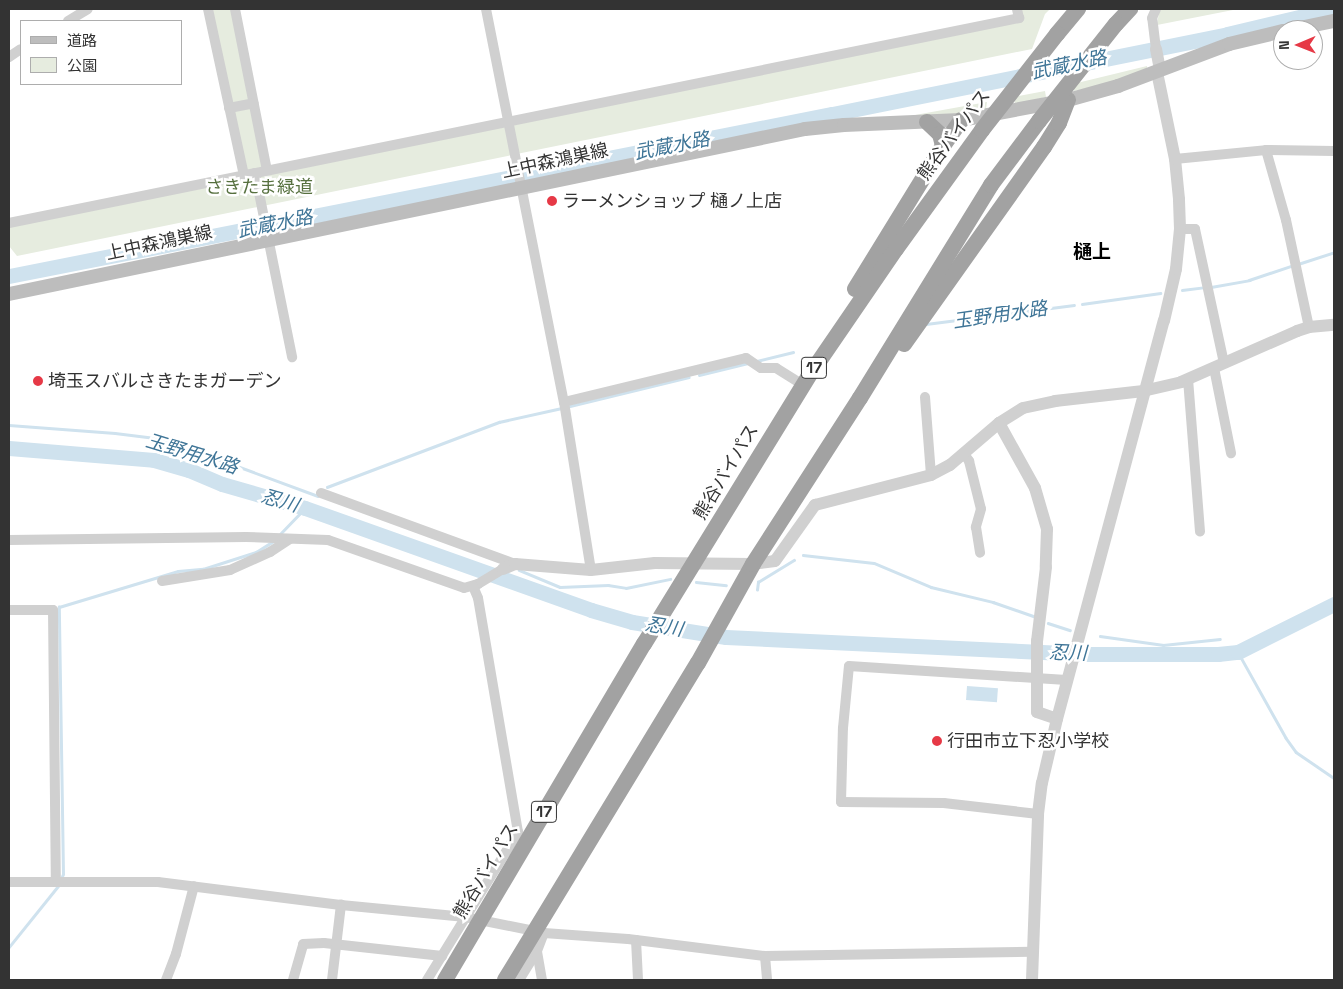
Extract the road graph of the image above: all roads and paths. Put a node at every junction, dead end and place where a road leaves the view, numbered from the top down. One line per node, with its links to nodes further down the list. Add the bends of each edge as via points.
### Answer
1 (88, 9): 9 (street)
2 (208, 9): 17 (street)
3 (235, 9): 16 (street)
4 (486, 9): 19 (street)
5 (1017, 9): 19 (street, via 1019,18)
6 (1078, 9): 37 (highway, 熊谷バイパス / 17, bridge, via 982,130)
7 (1130, 9): 41 (highway, bridge, via 990,185)
8 (1152, 10): 11 (street)
9 (70, 20)
10 (1273, 34): 14 (main road, 上中森鴻巣線, via 1229,44)
11 (1156, 49): 14 (street)
12 (20, 50): 13 (street)
13 (9, 57)
14 (1159, 71): 15 (main road, 上中森鴻巣線); 24 (street)
15 (1068, 100): 18 (main road, 上中森鴻巣線); 41 (highway, via 1059,123 1044,146 877,384)
16 (254, 103): 17 (street); 25 (street)
17 (229, 108): 27 (street)
18 (961, 120): 20 (main road, 上中森鴻巣線); 21 (highway, 17)
19 (509, 122): 25 (street); 28 (street)
20 (927, 122): 21 (highway, via 940,134); 28 (main road, 上中森鴻巣線, via 804,129)
21 (943, 146): 37 (highway, 17, via 821,344)
22 (1266, 150): 23 (street); 24 (street); 34 (street, via 1286,220)
23 (1334, 151)
24 (1175, 159): 30 (street)
25 (267, 170): 26 (street)
26 (255, 173): 27 (street); 31 (street)
27 (244, 176): 29 (street)
28 (522, 183): 31 (main road, 上中森鴻巣線); 42 (street)
29 (9, 223)
30 (1180, 229): 36 (street, via 1195,229); 39 (street, via 1176,269)
31 (269, 235): 32 (main road, 上中森鴻巣線); 35 (street)
32 (9, 294)
33 (1334, 325): 34 (street)
34 (1309, 327): 36 (street)
35 (292, 357)
36 (1219, 366): 38 (street); 44 (street)
37 (807, 379): 42 (street, via 776,368 762,368 746,358); 52 (highway, 熊谷バイパス / 17)
38 (1188, 379): 39 (street); 48 (street)
39 (1143, 391): 43 (street, via 1023,408); 60 (street)
40 (925, 396): 46 (street)
41 (860, 398): 53 (highway)
42 (564, 402): 55 (street)
43 (999, 423): 45 (street); 59 (street, via 1034,488 1046,529)
44 (1231, 453)
45 (964, 454): 46 (street); 51 (street, via 969,461 981,508 976,526)
46 (931, 475): 53 (street, via 815,505 775,561)
47 (321, 493): 54 (street)
48 (1200, 532)
49 (290, 538): 50 (street); 56 (street, via 270,552 230,570); 57 (street, via 328,540 447,584 464,588)
50 (9, 540)
51 (980, 553)
52 (695, 562): 53 (street); 55 (street); 67 (highway, 熊谷バイパス / 17)
53 (753, 564): 68 (highway)
54 (509, 566): 55 (street); 57 (street)
55 (591, 570)
56 (162, 581)
57 (475, 585): 67 (street, via 518,832)
58 (9, 610): 64 (street, via 54,610)
59 (1037, 675): 60 (street); 61 (street, via 1037,712); 62 (street, via 849,666 842,728 841,802 944,804)
60 (1067, 680): 61 (street)
61 (1057, 719): 62 (street)
62 (1038, 814): 72 (street)
63 (9, 882): 64 (street)
64 (56, 882): 65 (street, via 158,882)
65 (194, 886): 66 (street); 75 (street)
66 (341, 905): 67 (street); 70 (street)
67 (473, 918): 68 (street); 73 (street); 79 (highway, 熊谷バイパス / 17)
68 (540, 932): 69 (street); 71 (street); 80 (highway)
69 (636, 940): 74 (street); 83 (street)
70 (336, 944): 73 (street); 76 (street, via 303,944); 77 (street)
71 (537, 951): 81 (street); 82 (street)
72 (1031, 952): 74 (street); 85 (street)
73 (442, 956): 78 (street)
74 (765, 956): 84 (street)
75 (166, 980)
76 (293, 980)
77 (332, 980)
78 (427, 980)
79 (445, 980)
80 (505, 980)
81 (519, 980)
82 (542, 980)
83 (638, 980)
84 (767, 980)
85 (1032, 980)

